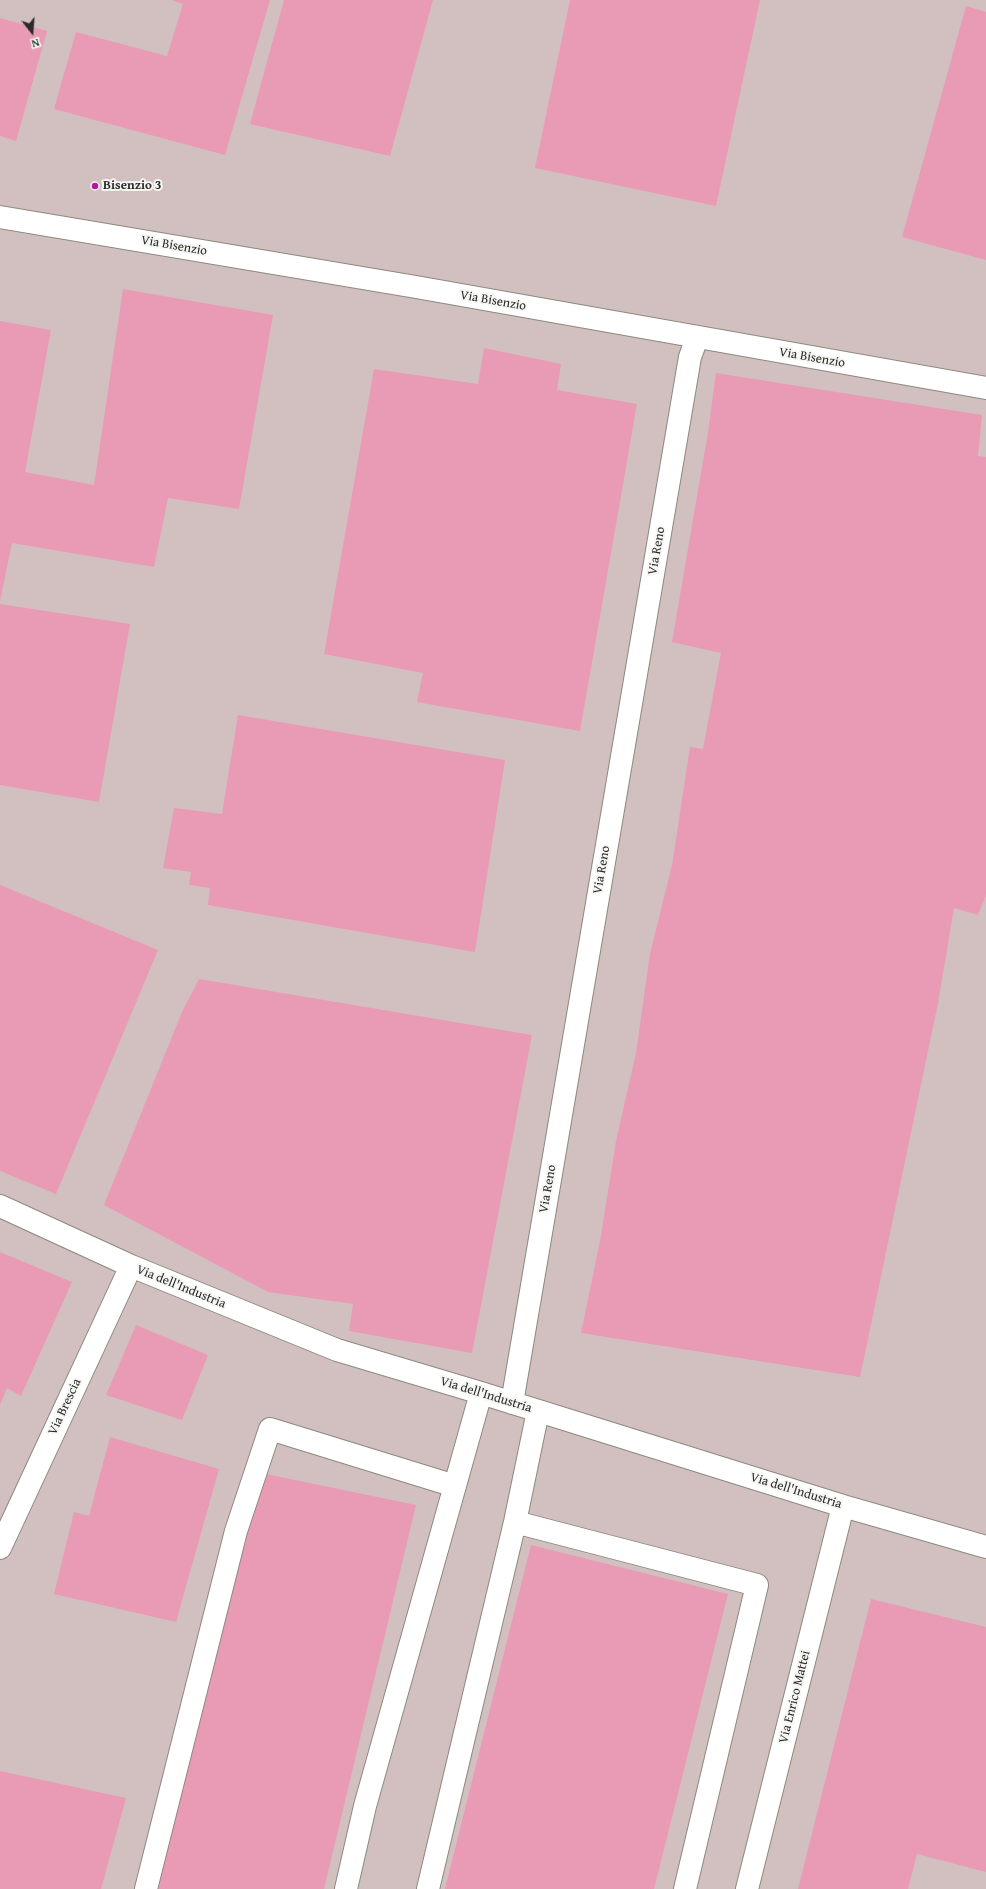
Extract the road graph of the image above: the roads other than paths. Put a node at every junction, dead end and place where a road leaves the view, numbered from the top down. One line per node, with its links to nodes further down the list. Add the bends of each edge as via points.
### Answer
1 (0, 217): 2 (street, Via Bisenzio, via 416,287)
2 (697, 338): 3 (street, Via Bisenzio); 7 (street, Via Reno, via 690,357)
3 (986, 388)
4 (0, 1206): 5 (street, Via dell'Industria)
5 (131, 1266): 6 (street, Via dell'Industria, via 337,1350); 13 (street, Via Brescia)
6 (481, 1392): 7 (street, Via dell'Industria); 9 (street)
7 (512, 1403): 8 (street, Via dell'Industria)
8 (538, 1411): 10 (street, Via dell'Industria); 11 (street)
9 (455, 1486): 14 (street, via 270,1429 236,1531); 15 (street, via 365,1806)
10 (843, 1506): 12 (street, Via dell'Industria); 18 (street, Via Enrico Mattei)
11 (515, 1522): 16 (street); 17 (street, via 757,1585)
12 (986, 1547)
13 (0, 1548)
14 (146, 1889)
15 (346, 1889)
16 (428, 1889)
17 (685, 1889)
18 (747, 1889)

